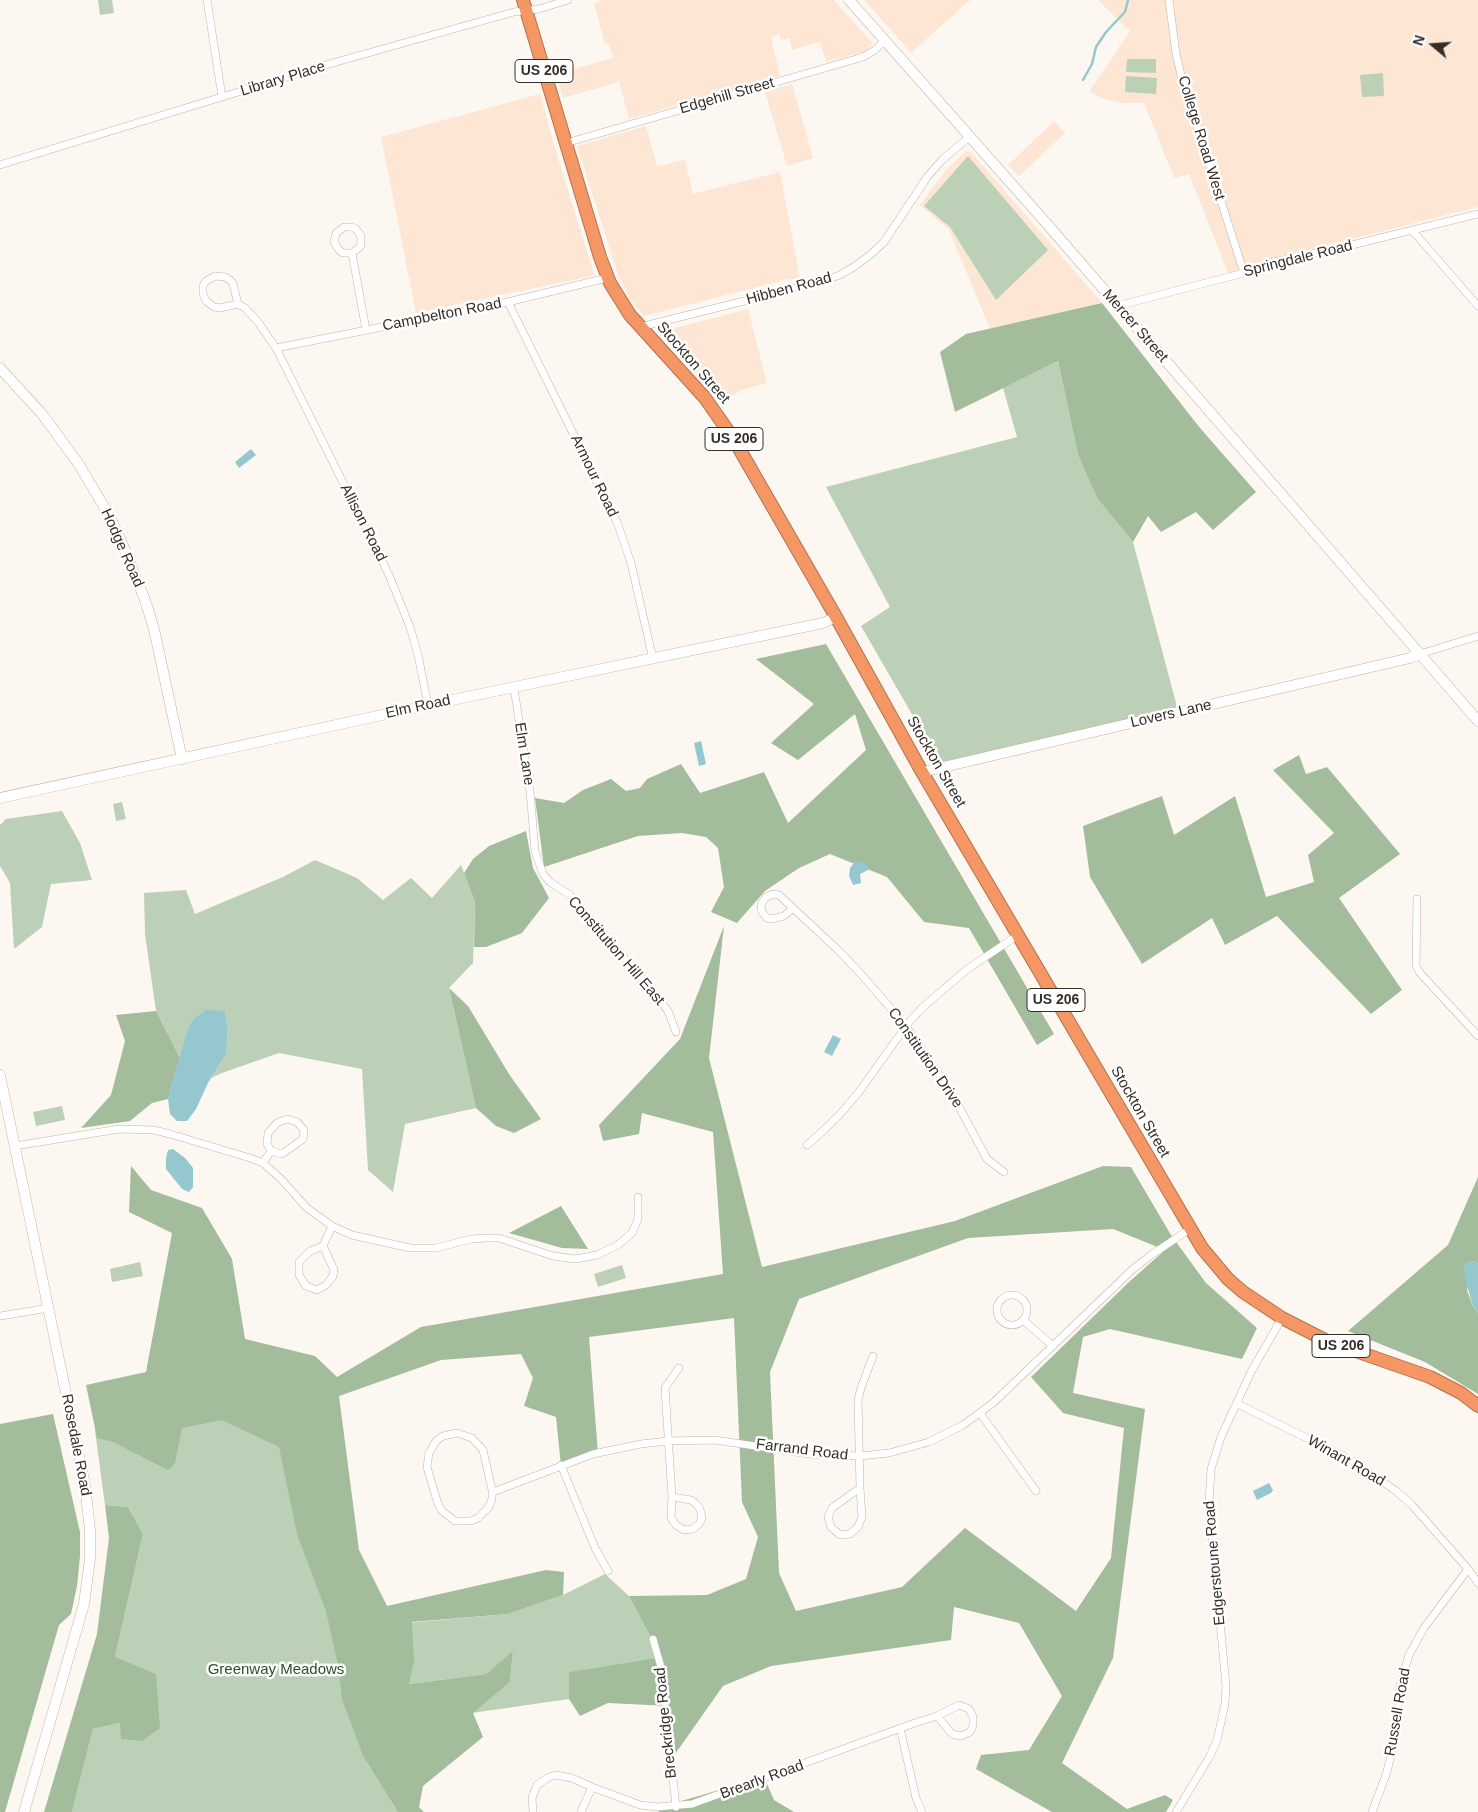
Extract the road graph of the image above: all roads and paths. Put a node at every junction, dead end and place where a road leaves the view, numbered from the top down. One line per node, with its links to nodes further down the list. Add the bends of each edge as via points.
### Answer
1 (207, 0): 7 (street)
2 (568, 0): 5 (street, Library Place, via 539,9)
3 (849, 0): 6 (street, Mercer Street)
4 (1169, 0): 14 (street, College Road West, via 1182,79)
5 (525, 5): 7 (street, Library Place, via 514,12); 9 (highway, Stockton Street / US 206)
6 (884, 41): 8 (street, Mercer Street); 9 (street, Edgehill Street, via 863,57)
7 (222, 97): 10 (street, Library Place)
8 (969, 137): 18 (street, Mercer Street); 20 (street, Hibben Road, via 928,176 884,242 840,275)
9 (566, 143): 15 (highway, Stockton Street / US 206)
10 (0, 165)
11 (1478, 214): 12 (street, Springdale Road)
12 (1412, 230): 14 (street, Springdale Road, via 1270,263); 19 (street)
13 (352, 253): 21 (street)
14 (1244, 273): 18 (street, Springdale Road)
15 (607, 278): 16 (street, Campbelton Road); 20 (highway, Stockton Street / US 206)
16 (508, 302): 21 (street, Campbelton Road); 27 (street, Armour Road, via 617,522 631,563)
17 (238, 304): 17 (street, via 230,280 220,276 210,278 203,286 203,294 210,305 220,308); 22 (street, Allison Road, via 258,322)
18 (1117, 306): 26 (street, Mercer Street)
19 (1478, 306)
20 (640, 327): 24 (highway, Stockton Street / US 206, via 720,418)
21 (366, 330): 22 (street, Campbelton Road)
22 (276, 348): 29 (street, Allison Road, via 401,601 418,655)
23 (0, 368): 31 (street, Hodge Road, via 42,414 73,456 122,543 154,629)
24 (836, 617): 27 (street, Elm Road, via 824,623); 32 (highway, Stockton Street / US 206)
25 (1478, 636): 26 (street)
26 (1420, 654): 30 (street, Mercer Street); 32 (street, Lovers Lane)
27 (653, 659): 28 (street, Elm Road)
28 (514, 688): 29 (street, Elm Road); 34 (street, Elm Lane)
29 (428, 705): 31 (street, Elm Road)
30 (1478, 721)
31 (182, 759): 33 (street, Elm Road)
32 (922, 772): 37 (highway, Stockton Street / US 206)
33 (0, 798)
34 (533, 820): 39 (street, Constitution Hill East, via 536,850 543,874 570,895 649,986 668,1011)
35 (1417, 899): 40 (street, via 1416,966)
36 (792, 908): 36 (street, Constitution Drive, via 784,916 772,920 762,912 761,904 773,894); 38 (street, Constitution Drive, via 849,961)
37 (1018, 935): 38 (street, via 941,990); 49 (highway, Stockton Street / US 206)
38 (906, 1026): 42 (street, via 859,1092); 46 (street, Constitution Drive, via 951,1092 987,1159)
39 (676, 1032)
40 (1478, 1036)
41 (0, 1075): 43 (street, Rosedale Road)
42 (807, 1145)
43 (15, 1146): 45 (street, via 136,1128 170,1134); 51 (street, Rosedale Road)
44 (271, 1151): 44 (street, via 267,1144 268,1133 277,1123 287,1119 297,1122 304,1130 303,1139 282,1154); 45 (street)
45 (262, 1163): 48 (street, via 307,1208)
46 (1004, 1172)
47 (638, 1197): 48 (street, via 638,1219 632,1233 618,1245 597,1255 574,1259 553,1256 499,1238 410,1248 352,1235)
48 (332, 1226): 50 (street)
49 (1190, 1229): 53 (highway, Stockton Street / US 206, via 1228,1279); 55 (street, Farrand Road, via 1133,1269)
50 (323, 1246): 50 (street, via 310,1251 299,1262 300,1275 306,1286 317,1290 326,1286 334,1270)
51 (49, 1308): 52 (street); 76 (street, Rosedale Road, via 86,1485 90,1559 78,1629)
52 (0, 1316)
53 (1282, 1318): 58 (street, Edgerstoune Road, via 1251,1372); 59 (highway, Stockton Street / US 206, via 1328,1341 1430,1377)
54 (1023, 1320): 54 (street, via 1026,1311 1021,1298 1007,1296 999,1302 998,1316 1004,1323 1014,1325); 55 (street)
55 (1053, 1346): 60 (street, Farrand Road)
56 (873, 1356): 62 (street, via 858,1400)
57 (679, 1368): 61 (street, via 665,1388)
58 (1238, 1404): 68 (street, Winant Road, via 1375,1475 1412,1505); 80 (street, Edgerstoune Road, via 1216,1451 1209,1502 1225,1704 1210,1756)
59 (1478, 1406)
60 (980, 1413): 62 (street, Farrand Road, via 929,1442 889,1453); 65 (street)
61 (668, 1441): 62 (street, Farrand Road, via 715,1440 809,1454); 63 (street, Farrand Road, via 617,1448); 67 (street)
62 (860, 1456): 64 (street)
63 (561, 1466): 66 (street, Farrand Road); 69 (street)
64 (860, 1488): 64 (street, via 832,1508 828,1517 831,1528 840,1535 850,1534 858,1527 862,1517)
65 (1036, 1491)
66 (492, 1492): 66 (street, via 489,1507 478,1518 463,1522 448,1517 438,1504 427,1467 429,1453 436,1441 458,1433 478,1443)
67 (672, 1497): 67 (street, via 672,1518 676,1525 684,1530 693,1529 702,1518 700,1509 691,1500)
68 (1468, 1569): 70 (street, Winant Road); 81 (street, Russell Road, via 1424,1628 1409,1655 1400,1685 1394,1744)
69 (608, 1571)
70 (1478, 1583)
71 (653, 1639): 75 (street, Breckridge Road, via 661,1667)
72 (938, 1716): 72 (street, via 952,1734 961,1736 970,1732 973,1726 974,1717 959,1705); 73 (street, Brearly Road)
73 (900, 1728): 75 (street, Brearly Road); 79 (street)
74 (592, 1787): 75 (street, Brearly Road, via 640,1804); 77 (street, Brearly Road, via 564,1776 549,1777 533,1792); 78 (street)
75 (676, 1807)
76 (24, 1812)
77 (533, 1812)
78 (582, 1812)
79 (922, 1812)
80 (1176, 1812)
81 (1372, 1812)

